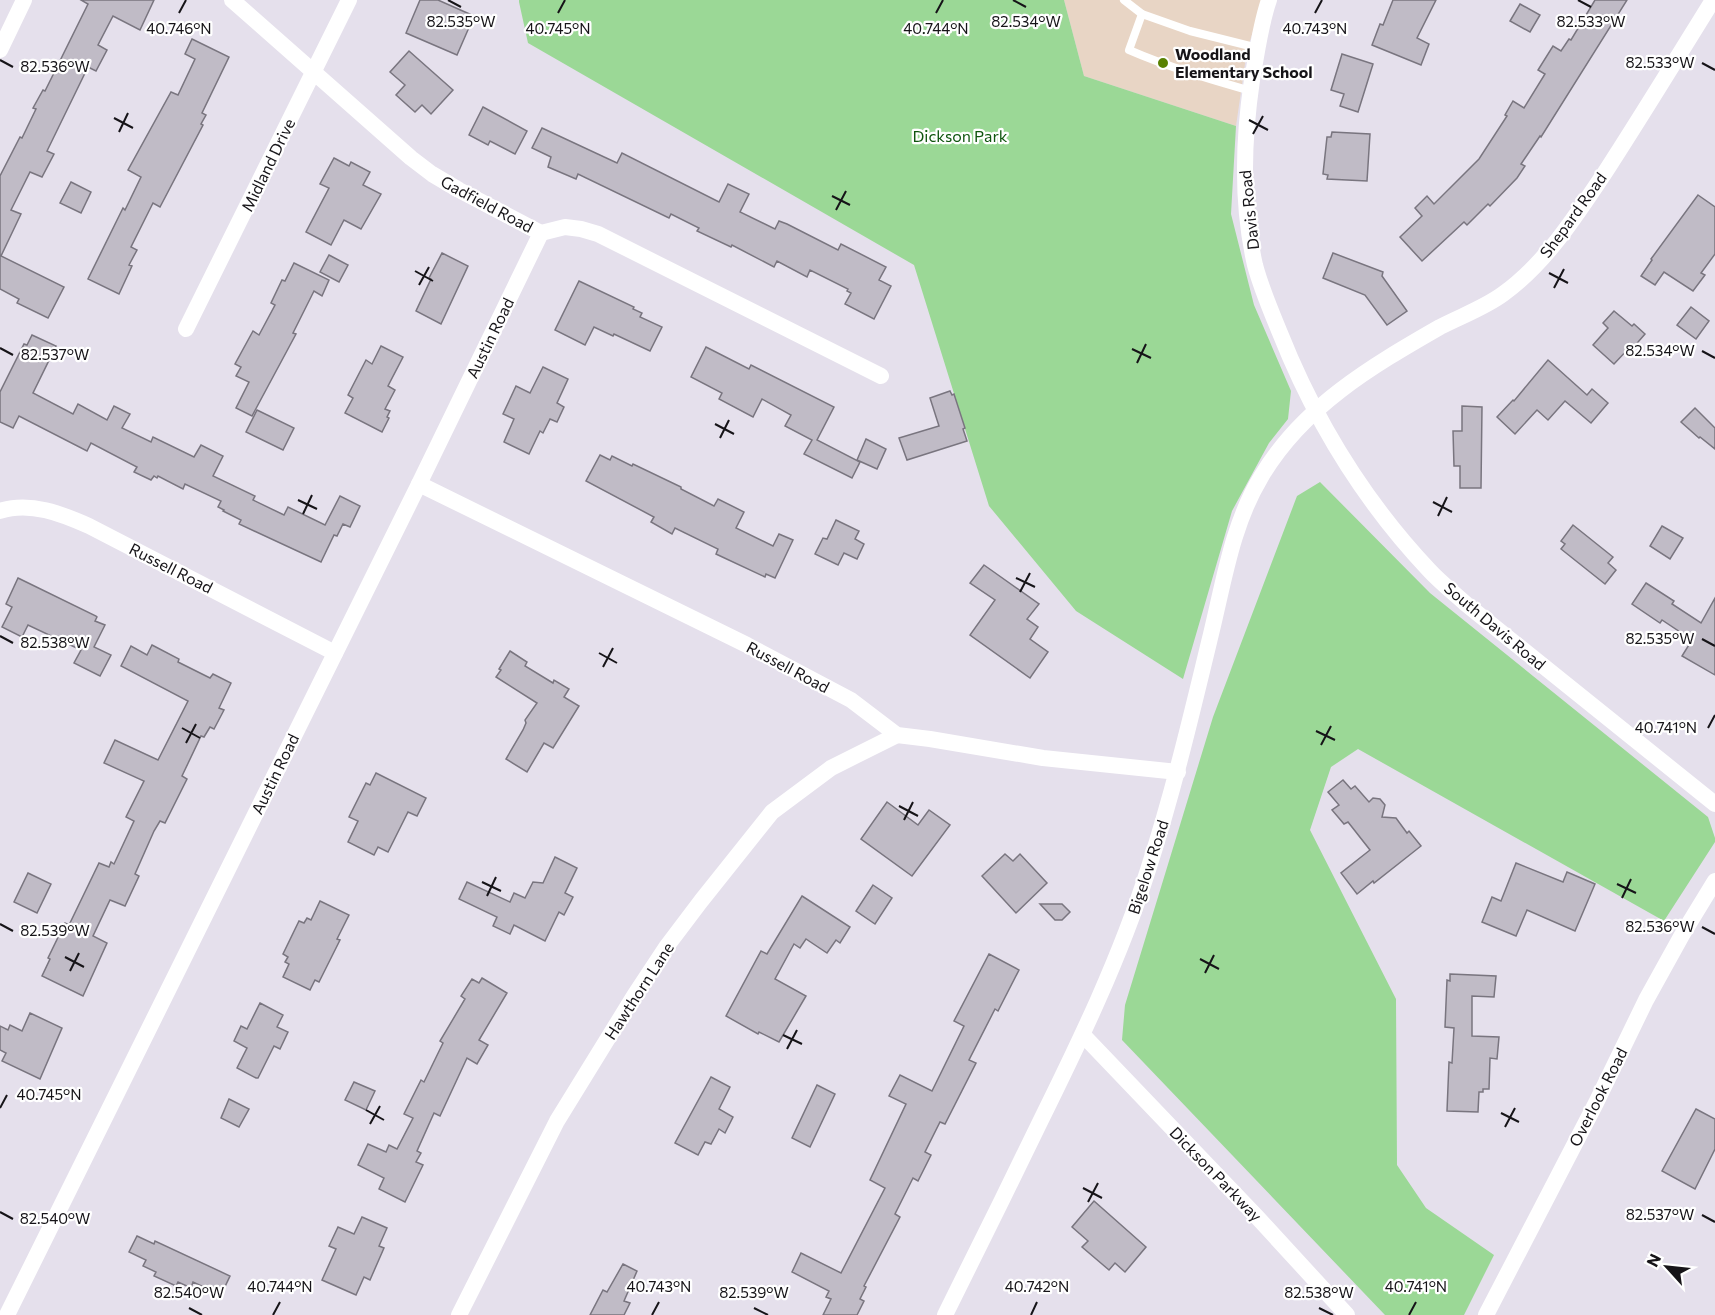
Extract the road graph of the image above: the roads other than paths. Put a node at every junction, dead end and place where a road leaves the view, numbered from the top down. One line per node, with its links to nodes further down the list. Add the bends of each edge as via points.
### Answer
1 (24, 0): 9 (street)
2 (232, 0): 10 (street, Gadfield Road)
3 (349, 0): 10 (street, Midland Drive)
4 (1124, 0): 7 (lane)
5 (1269, 0): 8 (street, Davis Road)
6 (1713, 0): 15 (street, Shepard Road, via 1617,154 1540,261 1502,295 1359,375)
7 (1142, 14): 8 (lane); 11 (lane, via 1129,50)
8 (1258, 48): 11 (street, Davis Road)
9 (0, 50)
10 (313, 73): 12 (street, Gadfield Road, via 432,174); 13 (street, Midland Drive)
11 (1251, 91): 15 (street, Davis Road, via 1245,178 1255,265 1291,361)
12 (541, 233): 14 (street, Gadfield Road, via 565,227 598,234); 16 (street, Austin Road)
13 (186, 329)
14 (881, 376)
15 (1315, 411): 20 (street, Bigelow Road, via 1259,479 1245,512 1228,558); 21 (street, South Davis Road, via 1365,493 1431,572)
16 (419, 484): 18 (street, Austin Road); 19 (street, Russell Road, via 758,650 851,700)
17 (0, 512): 18 (street, Russell Road, via 10,508 36,509 89,526)
18 (335, 653): 24 (street, Austin Road)
19 (897, 735): 20 (street, via 1043,758); 25 (street, Hawthorn Lane, via 831,768 772,812 667,946 557,1121)
20 (1178, 772): 23 (street, Bigelow Road, via 1138,902)
21 (1715, 804)
22 (1715, 881): 28 (street, Overlook Road, via 1646,1000)
23 (1083, 1035): 26 (street, Bigelow Road); 27 (street, Dickson Parkway)
24 (7, 1315)
25 (459, 1315)
26 (945, 1315)
27 (1347, 1315)
28 (1486, 1315)

